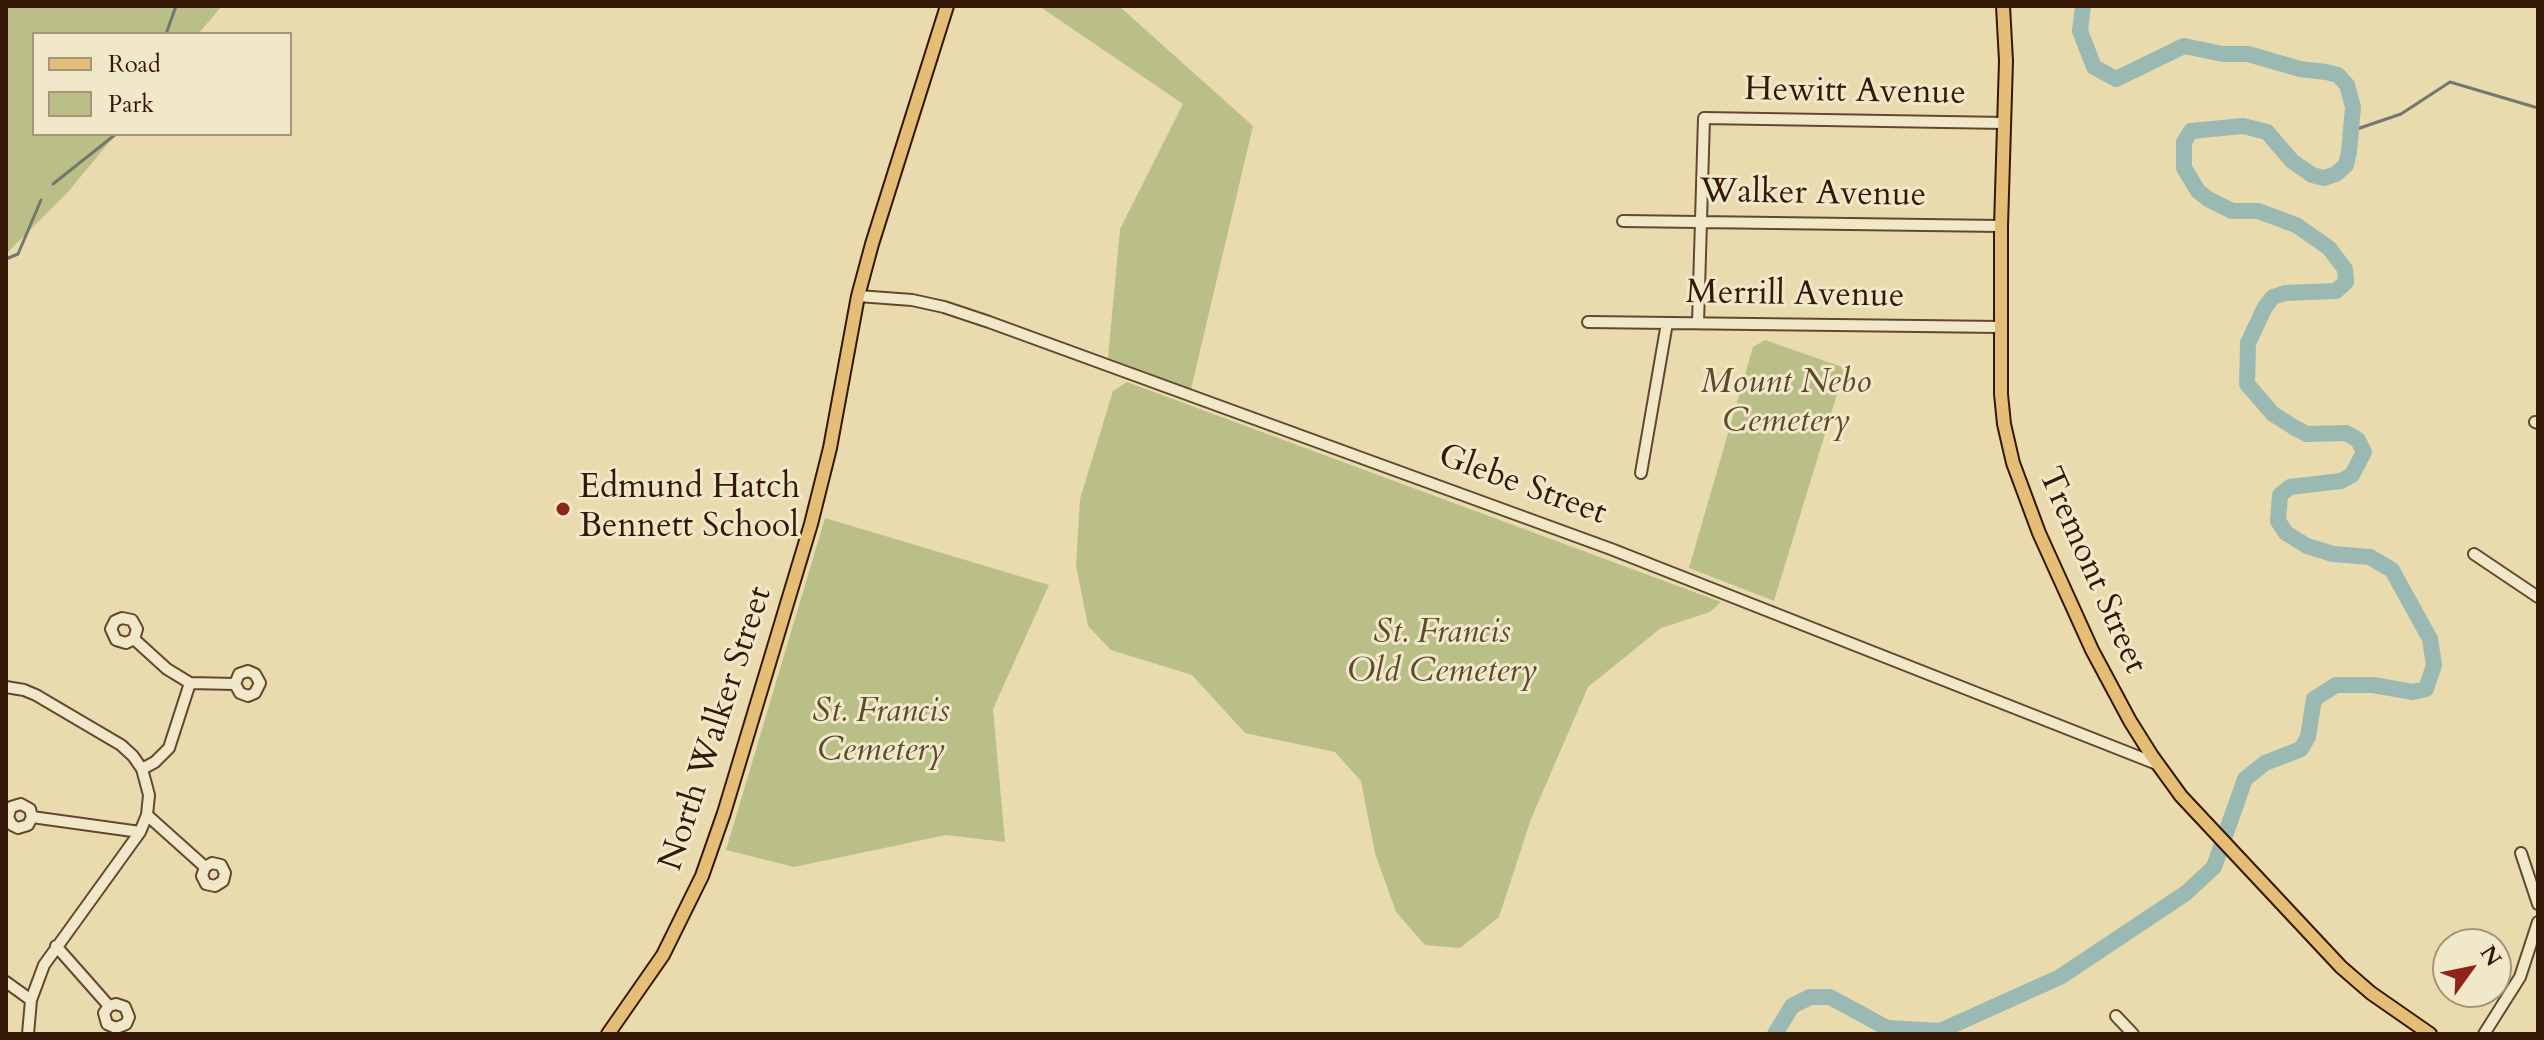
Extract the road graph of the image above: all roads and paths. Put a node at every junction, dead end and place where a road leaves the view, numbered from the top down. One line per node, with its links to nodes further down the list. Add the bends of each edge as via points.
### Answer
1 (947, 6): 7 (main road, North Walker Street)
2 (2003, 6): 3 (main road, Tremont Street)
3 (2005, 123): 5 (street, Hewitt Avenue, via 1704,118); 6 (main road, Tremont Street)
4 (1623, 221): 5 (street, Walker Avenue)
5 (1701, 222): 6 (street, Walker Avenue); 10 (street)
6 (2001, 226): 11 (main road, Tremont Street)
7 (858, 296): 19 (street, Glebe Street, via 920,302 989,322 1611,549); 34 (main road, North Walker Street, via 815,509 724,813 680,922)
8 (1588, 322): 9 (street, Merrill Avenue)
9 (1667, 323): 10 (street, Merrill Avenue); 12 (street)
10 (1698, 323): 11 (street, Merrill Avenue)
11 (2000, 327): 19 (main road, Tremont Street, via 2002,404 2018,481 2092,650)
12 (1641, 473)
13 (2474, 554): 14 (street)
14 (2538, 597)
15 (134, 639): 16 (street)
16 (190, 683): 17 (street); 20 (street, via 169,748)
17 (235, 684)
18 (6, 687): 20 (street, via 36,695 104,734 128,750)
19 (2157, 764): 36 (main road, Tremont Street, via 2341,967)
20 (142, 769): 21 (street, via 149,795)
21 (147, 815): 23 (street); 25 (street)
22 (32, 817): 23 (street)
23 (140, 832): 28 (street)
24 (2521, 853): 26 (street)
25 (205, 867)
26 (2538, 904)
27 (2538, 922): 37 (street, via 2520,977)
28 (56, 946): 30 (street); 31 (street)
29 (6, 982): 30 (street)
30 (31, 1000): 33 (street)
31 (109, 1006)
32 (2116, 1016): 35 (street)
33 (28, 1034)
34 (608, 1034)
35 (2133, 1034)
36 (2430, 1034)
37 (2484, 1034)

